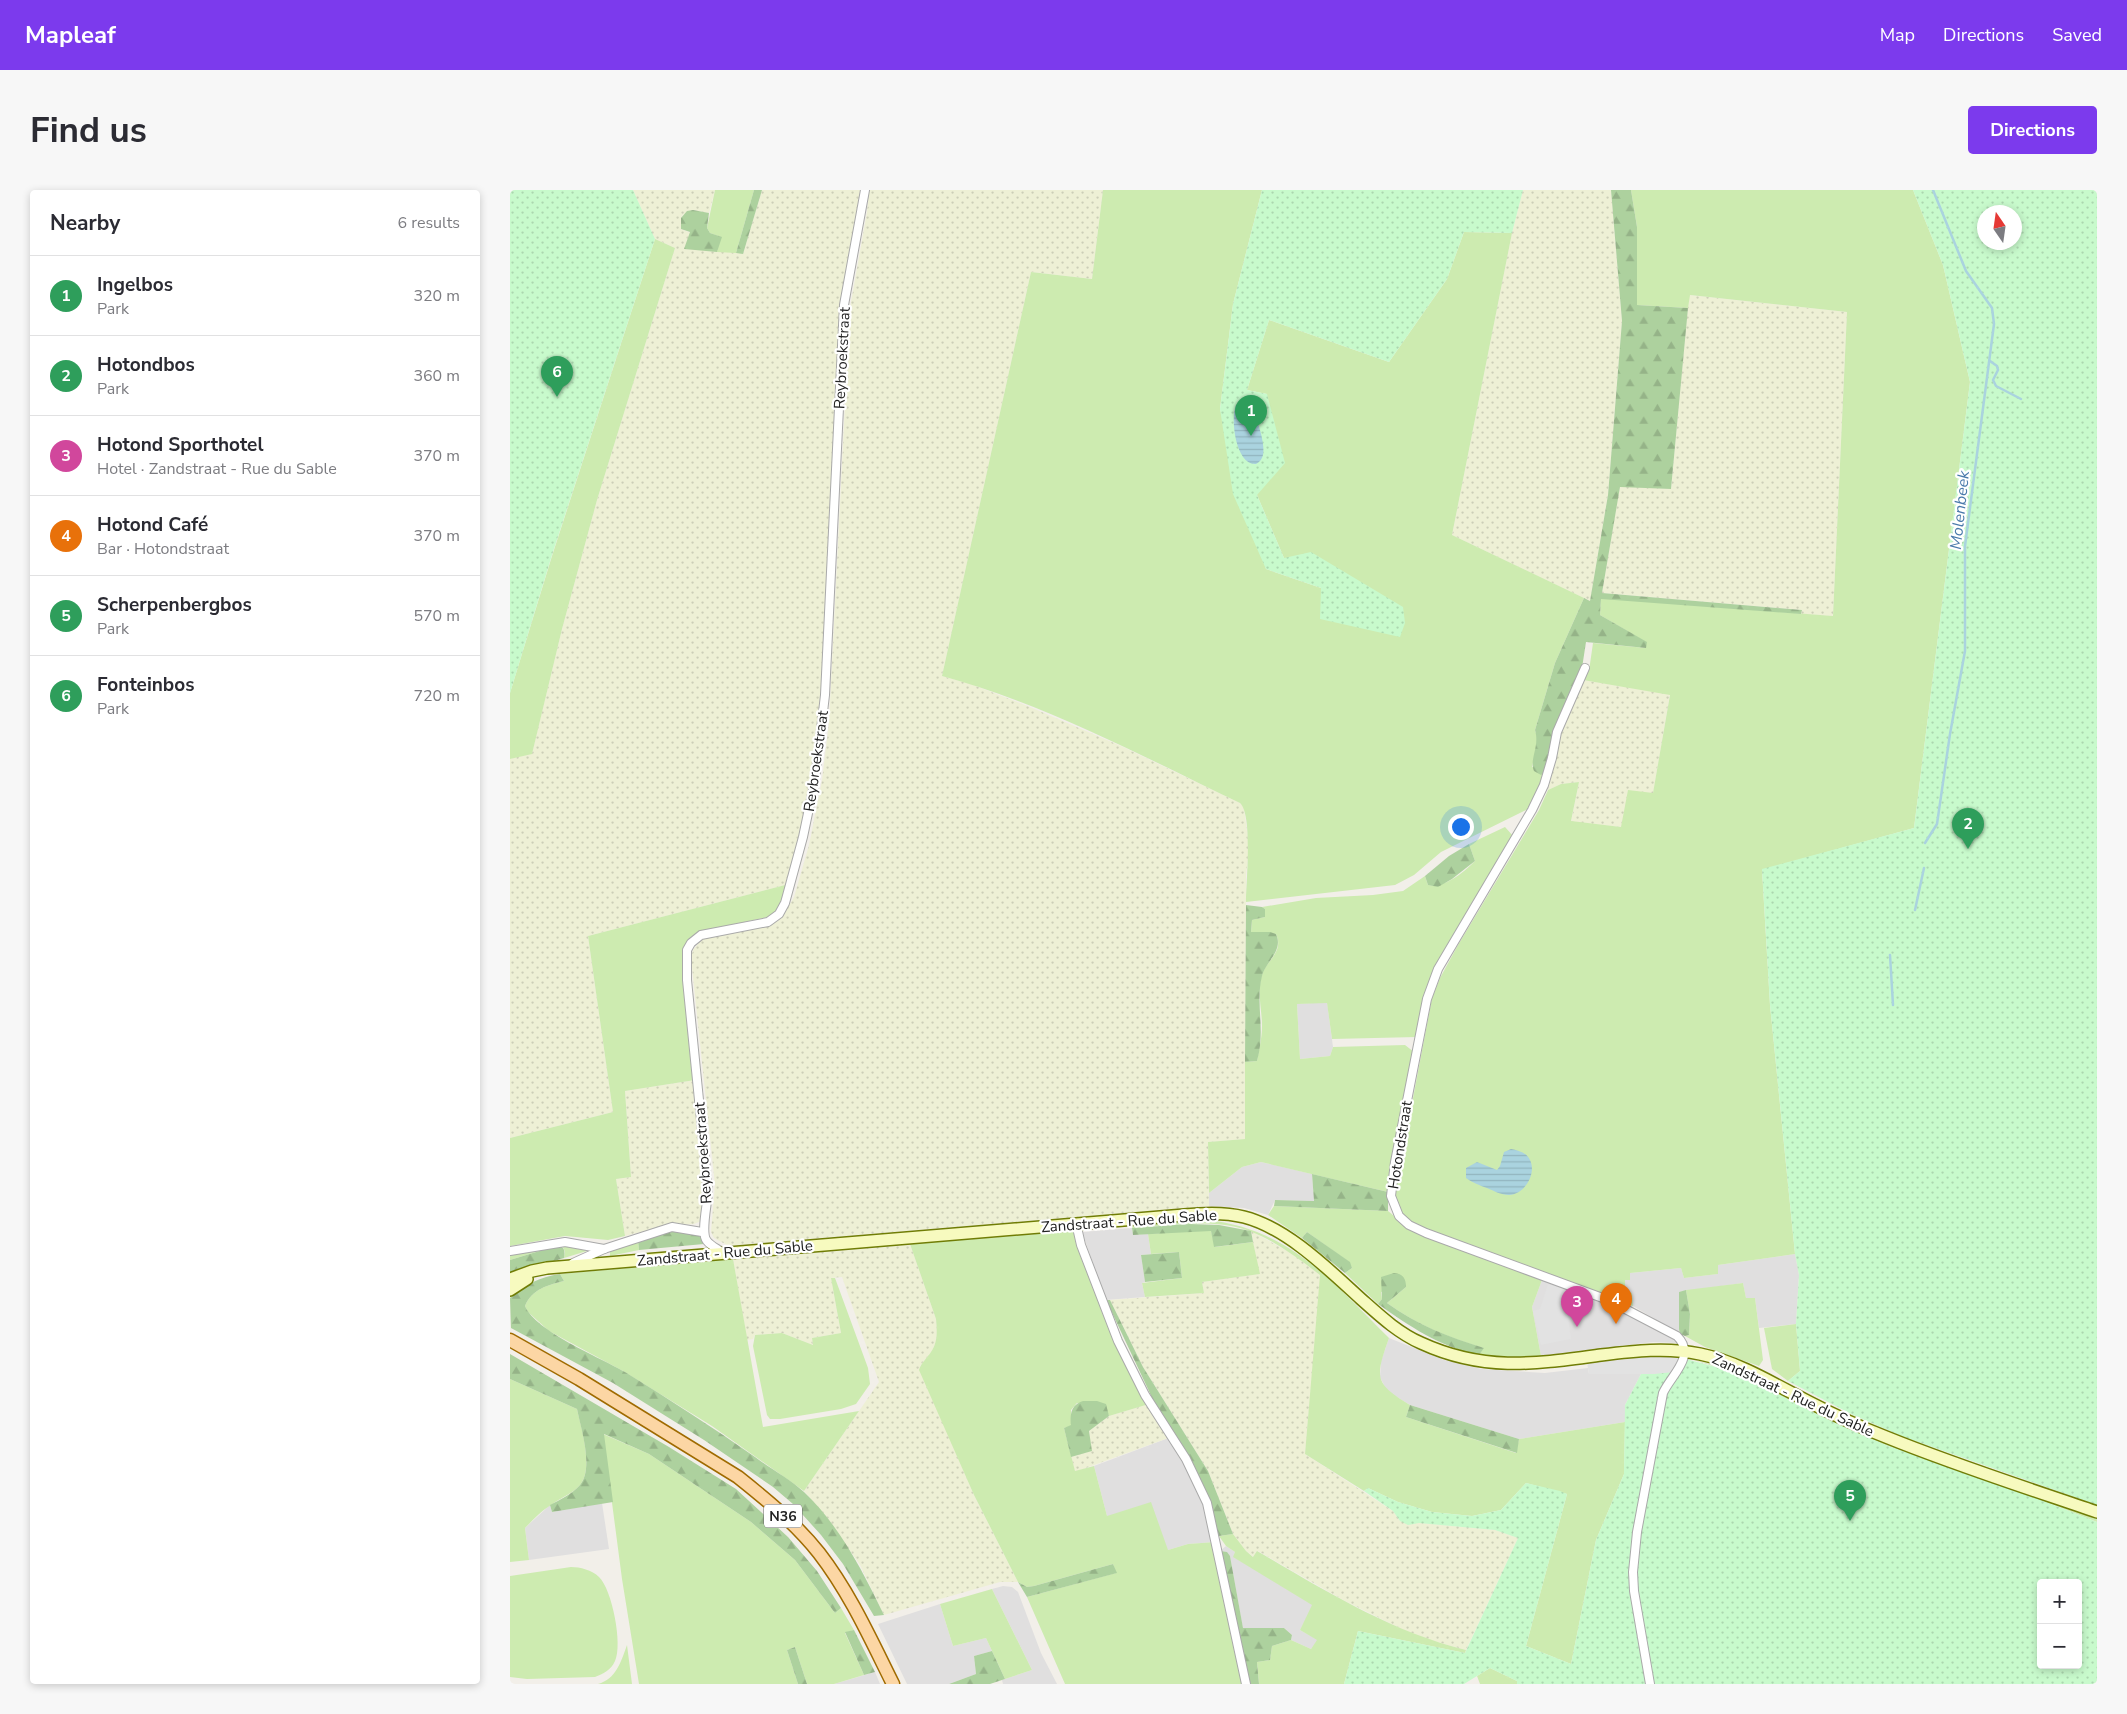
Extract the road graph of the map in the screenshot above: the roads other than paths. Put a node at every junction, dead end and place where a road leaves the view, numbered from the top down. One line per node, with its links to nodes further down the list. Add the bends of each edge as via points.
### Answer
1 (865, 190): 4 (street, Reybroekstraat, via 844,305 825,695 815,780 804,837 779,914 768,922 701,935 687,950 687,980 708,1190)
2 (1585, 668): 12 (street, Hotondstraat, via 1557,732 1544,785 1532,810 1438,969 1427,999 1391,1196 1399,1216 1409,1225 1608,1300 1677,1336 1682,1342)
3 (1076, 1224): 7 (main road, Zandstraat - Rue du Sable); 12 (main road, Zandstraat - Rue du Sable, via 1196,1214 1230,1215 1262,1223 1315,1258 1401,1331 1428,1346 1470,1361 1531,1363 1637,1351); 15 (street, via 1080,1245 1118,1341 1145,1395 1186,1459 1207,1503)
4 (702, 1232): 5 (street, via 672,1227); 7 (street, via 706,1241)
5 (604, 1249): 6 (street, via 565,1242); 8 (street)
6 (510, 1251)
7 (723, 1253): 8 (main road, Zandstraat - Rue du Sable)
8 (564, 1267): 9 (main road, Zandstraat - Rue du Sable, via 532,1271); 10 (main road, Zandstraat - Rue du Sable, via 526,1279)
9 (510, 1279)
10 (510, 1290)
11 (510, 1340): 14 (main road, N36, via 585,1382 730,1472 761,1496 820,1554 864,1626)
12 (1684, 1356): 13 (main road, Zandstraat - Rue du Sable, via 1725,1361 1886,1438); 16 (street, via 1664,1393 1634,1554 1634,1591)
13 (2097, 1512)
14 (894, 1684)
15 (1246, 1684)
16 (1650, 1684)

